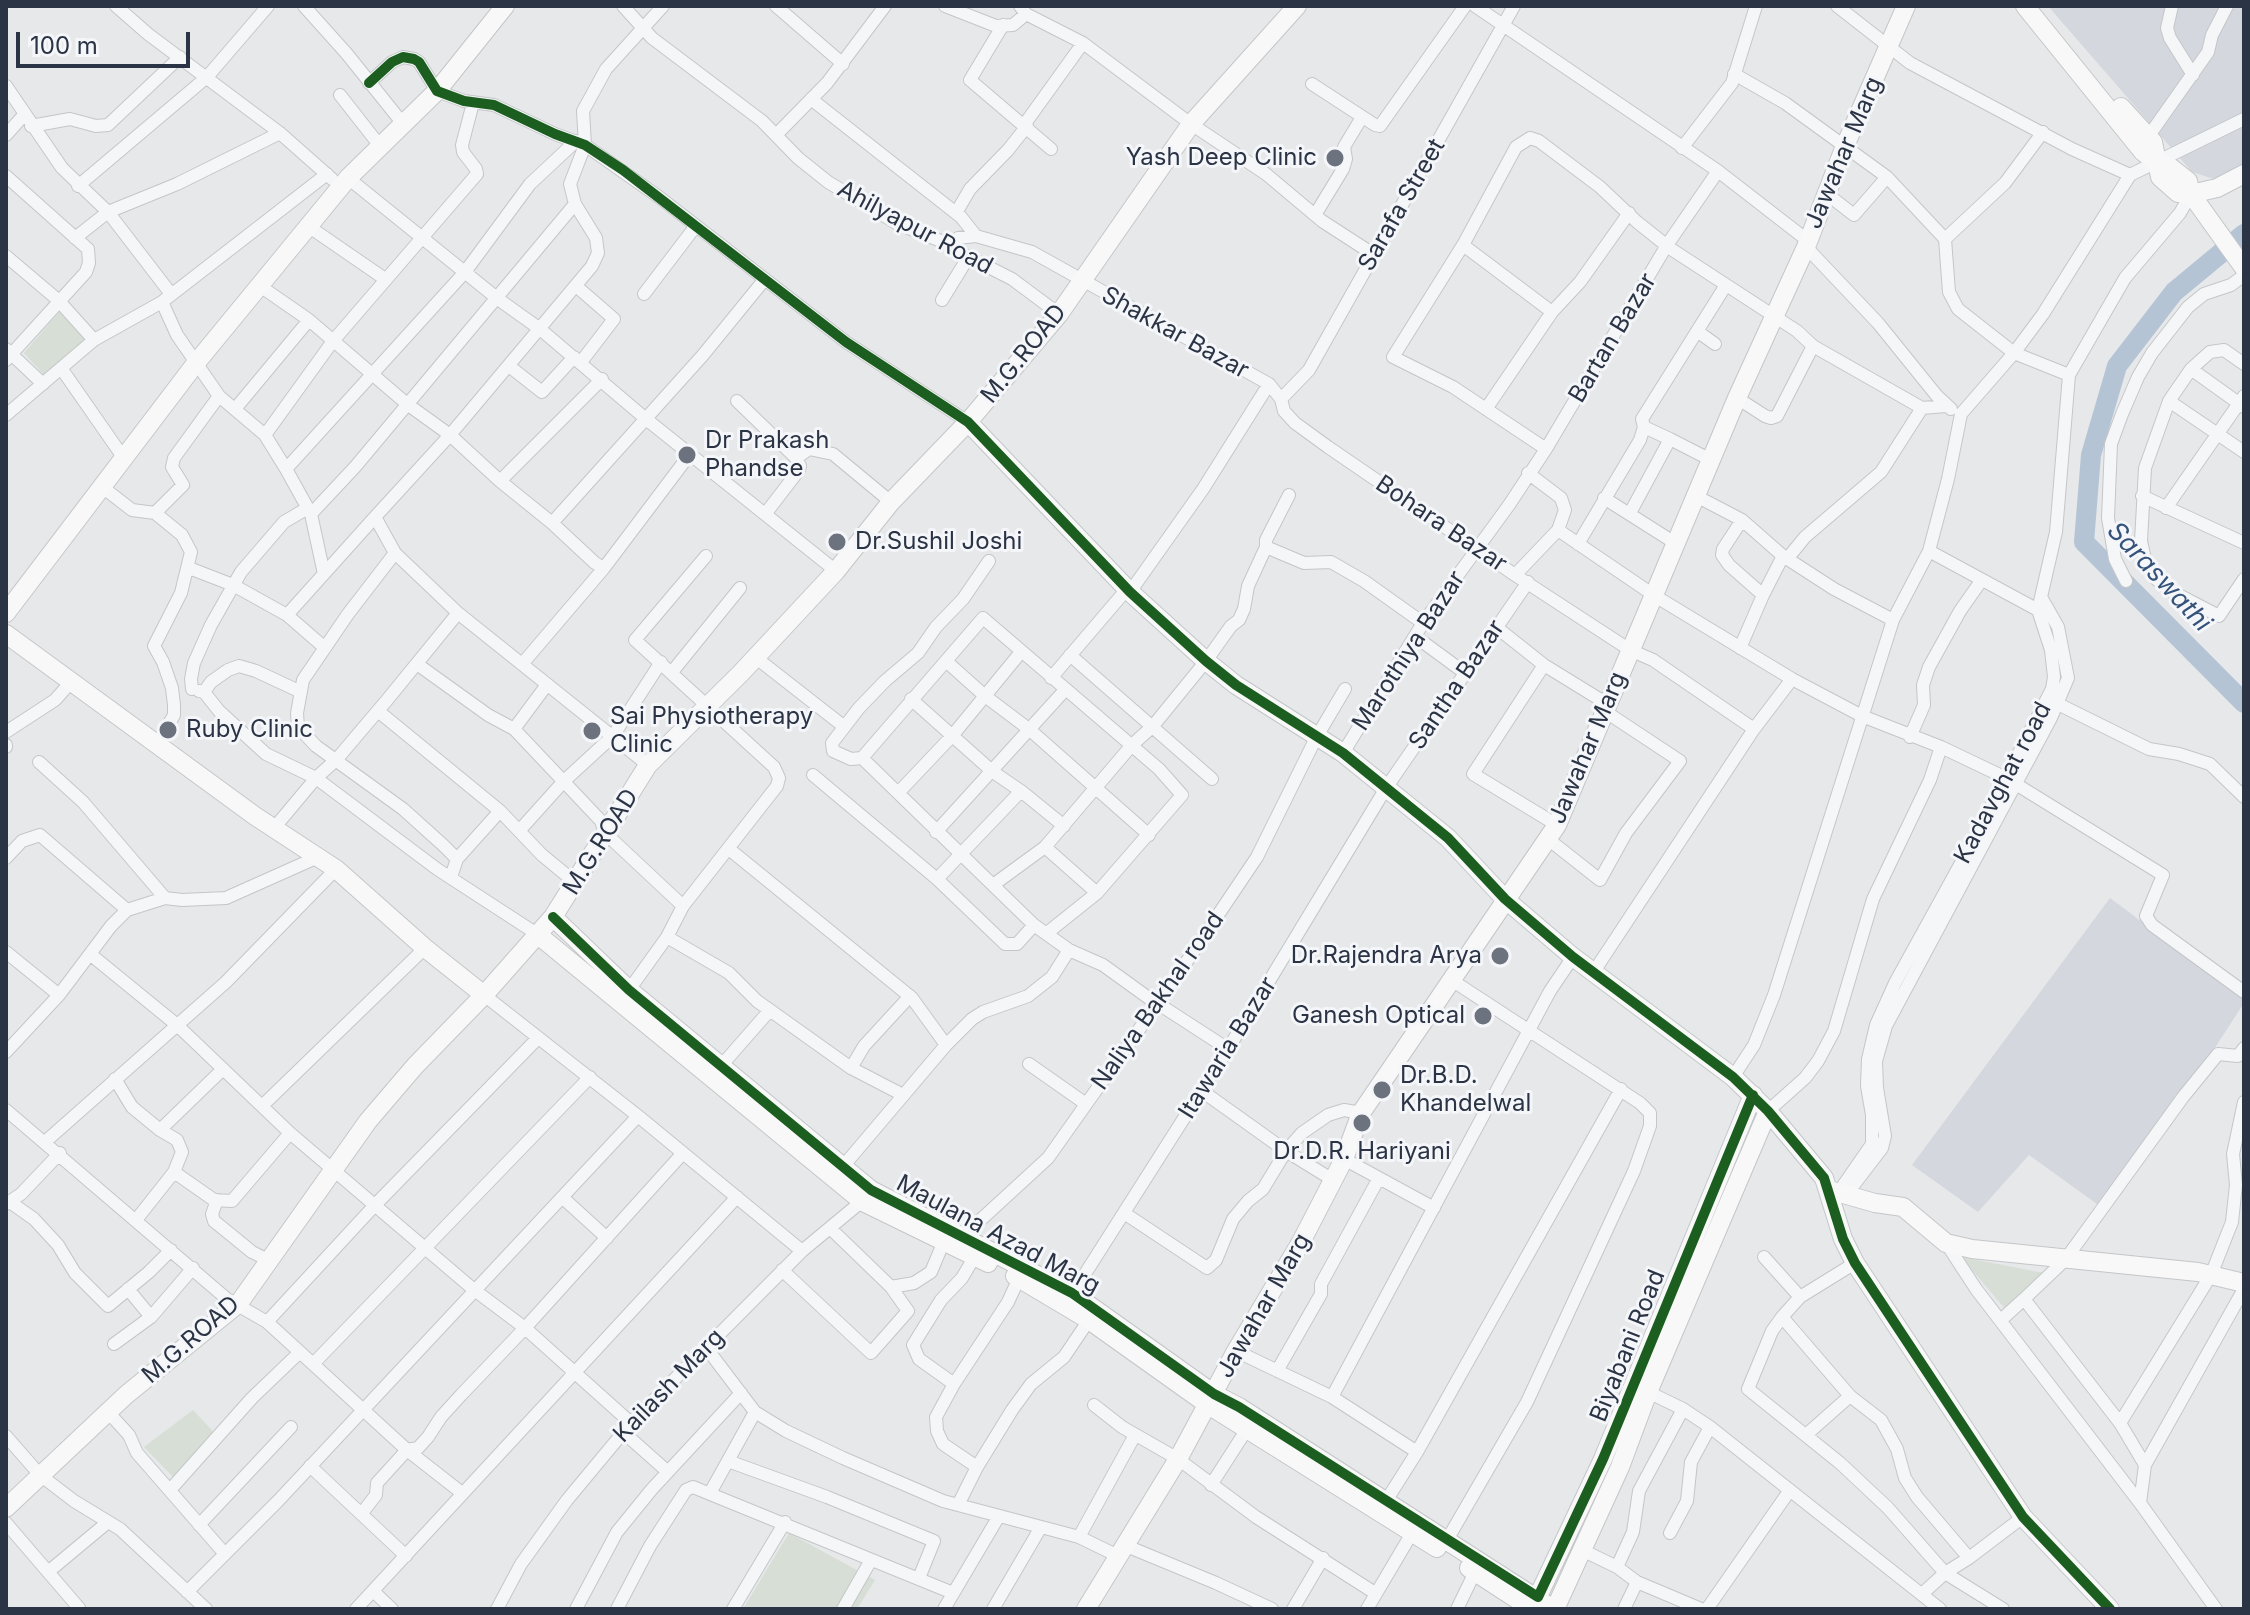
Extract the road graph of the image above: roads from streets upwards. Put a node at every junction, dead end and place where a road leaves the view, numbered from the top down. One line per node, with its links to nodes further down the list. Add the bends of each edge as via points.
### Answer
1 (116, 6): 27 (street)
2 (268, 6): 31 (street)
3 (304, 6): 32 (street)
4 (505, 6): 35 (street)
5 (623, 6): 24 (street, Ahilyapur Road)
6 (663, 6): 24 (street)
7 (776, 6): 28 (street)
8 (885, 6): 28 (street)
9 (945, 6): 23 (street)
10 (1297, 6): 42 (street, M.G.ROAD)
11 (1465, 6): 39 (street, via 1383,123 1378,126)
12 (1475, 6): 22 (street)
13 (1514, 6): 22 (street, Sarafa Street)
14 (1756, 6): 29 (street)
15 (1837, 6): 26 (street)
16 (1906, 6): 26 (street, Jawahar Marg)
17 (2025, 6): 55 (street)
18 (2038, 6): 49 (street)
19 (2172, 6): 30 (street, via 2170,38)
20 (2227, 6): 30 (street)
21 (1023, 10): 23 (street, via 1013,25); 25 (street)
22 (1505, 24): 53 (street); 81 (street, Sarafa Street)
23 (1003, 25): 44 (street, via 970,80)
24 (644, 27): 47 (street, Ahilyapur Road); 50 (street, via 595,85 583,111)
25 (1083, 43): 42 (street); 44 (street)
26 (1890, 45): 45 (street, via 1910,63); 52 (street, Jawahar Marg)
27 (180, 57): 31 (street); 41 (street, via 108,125 70,119)
28 (843, 64): 37 (street)
29 (1734, 74): 52 (street); 53 (street)
30 (2193, 75): 49 (street)
31 (207, 77): 46 (street); 63 (street)
32 (369, 83): 35 (street, via 403,57 419,62); 43 (street)
33 (1312, 84): 39 (street)
34 (6, 86): 41 (street)
35 (437, 91): 38 (street); 43 (street)
36 (340, 95): 51 (street)
37 (811, 99): 47 (street); 68 (street)
38 (473, 103): 50 (street, via 494,105); 73 (street, via 462,145 477,174)
39 (1362, 117): 70 (street, via 1344,147 1343,169)
40 (2244, 119): 55 (street)
41 (28, 121): 48 (street); 63 (street)
42 (1191, 124): 70 (street, via 1266,174); 88 (street, M.G.ROAD)
43 (404, 125): 51 (street)
44 (1025, 126): 54 (street); 68 (street)
45 (2043, 132): 59 (street); 76 (street, via 2005,183)
46 (280, 133): 57 (street); 67 (street)
47 (777, 134): 78 (street, Ahilyapur Road, via 798,158 860,203)
48 (6, 135)
49 (2148, 137): 55 (street)
50 (581, 143): 66 (street, via 570,184); 72 (street); 85 (street, via 530,184)
51 (380, 146): 62 (street)
52 (1845, 146): 61 (street); 64 (street, Jawahar Marg)
53 (1682, 148): 56 (street)
54 (1051, 149)
55 (2157, 163): 59 (street); 65 (street, via 2167,185)
56 (1718, 171): 77 (street); 80 (street, Bartan Bazar)
57 (327, 174): 62 (street); 93 (street)
58 (2244, 174): 65 (street)
59 (2130, 175): 107 (street)
60 (6, 176): 75 (street)
61 (1887, 177): 64 (street, via 1854,215); 76 (street)
62 (344, 182): 71 (street); 73 (street)
63 (78, 186): 67 (street)
64 (1827, 194): 77 (street, Jawahar Marg)
65 (2191, 194): 84 (street); 116 (street, via 2125,278)
66 (575, 204): 91 (street, via 596,238 598,253); 94 (street)
67 (108, 212): 75 (street); 93 (street)
68 (956, 213): 74 (street)
69 (1629, 213): 79 (street, via 1530,138 1516,147); 80 (street); 97 (street)
70 (1315, 215): 81 (street)
71 (308, 226): 86 (street); 90 (street)
72 (695, 227): 87 (street); 92 (street)
73 (421, 236): 85 (street); 86 (street)
74 (976, 236): 78 (street, via 958,238); 88 (street, Shakkar Bazar, via 1032,252)
75 (75, 238): 95 (street, via 88,249 89,263)
76 (1945, 239): 107 (street, via 1949,292 1958,309)
77 (1807, 243): 99 (street, Jawahar Marg); 127 (street)
78 (951, 245): 83 (street, Ahilyapur Road)
79 (1463, 245): 97 (street); 130 (street, via 1393,357)
80 (1667, 245): 89 (street); 140 (street, Bartan Bazar)
81 (1373, 254): 122 (street, Sarafa Street, via 1309,370)
82 (6, 256): 95 (street)
83 (969, 256): 96 (street); 98 (street, Ahilyapur Road)
84 (2244, 269): 182 (street, via 2231,285 2204,294 2188,307 2152,353 2122,414 2111,444 2107,507 2115,559)
85 (465, 272): 94 (street); 115 (street)
86 (385, 279): 104 (street)
87 (765, 279): 133 (street); 134 (street, via 846,342)
88 (1082, 281): 98 (street, M.G.ROAD); 119 (street, Shakkar Bazar)
89 (1726, 285): 99 (street); 102 (street)
90 (260, 286): 100 (street); 110 (street)
91 (576, 286): 101 (street); 109 (street, via 614,319)
92 (644, 294)
93 (166, 298): 103 (street); 110 (street, via 177,335)
94 (498, 299): 101 (street); 126 (street)
95 (58, 300): 103 (street); 108 (street)
96 (942, 300)
97 (1552, 312): 130 (street)
98 (1059, 314): 134 (street, M.G.ROAD)
99 (1773, 316): 106 (street); 121 (street, Jawahar Marg)
100 (309, 320): 104 (street); 129 (street)
101 (540, 329): 109 (street); 112 (street)
102 (1697, 331): 105 (street); 135 (street, via 1642,419)
103 (94, 340): 113 (street)
104 (333, 341): 115 (street); 137 (street)
105 (1715, 344)
106 (1813, 346): 121 (street, via 1777,416 1765,416); 128 (street)
107 (2014, 353): 116 (street); 131 (street)
108 (8, 354): 118 (street)
109 (577, 360): 112 (street, via 542,392); 117 (street)
110 (196, 363): 120 (street); 143 (street)
111 (2244, 364): 114 (street, via 2224,350 2210,352)
112 (509, 366): 138 (street)
113 (61, 368): 118 (street); 143 (street)
114 (2191, 369): 124 (street); 125 (street)
115 (372, 374): 126 (street); 146 (street)
116 (2069, 375): 189 (street, via 2056,532)
117 (602, 379): 133 (street); 148 (street)
118 (43, 384): 132 (street)
119 (1269, 384): 122 (street, Bohara Bazar); 186 (street, via 1203,489)
120 (219, 396): 129 (street); 158 (street, via 174,458 172,467 183,485)
121 (1737, 398): 145 (street, Jawahar Marg)
122 (1281, 399): 169 (street, Bohara Bazar, via 1295,423)
123 (737, 401): 144 (street)
124 (2169, 401): 136 (street); 152 (street, via 2145,468)
125 (2242, 402): 136 (street)
126 (407, 404): 138 (street); 157 (street, via 355,467)
127 (1946, 406): 128 (street); 131 (street)
128 (1922, 408): 173 (street, via 1881,472)
129 (235, 409): 137 (street)
130 (1486, 409): 140 (street)
131 (1961, 414): 170 (street)
132 (6, 415)
133 (646, 419): 142 (street); 163 (street)
134 (968, 422): 154 (street, M.G.ROAD); 186 (street)
135 (1644, 427): 139 (street); 153 (street)
136 (2218, 433): 141 (street); 156 (street)
137 (265, 435): 146 (street)
138 (450, 435): 148 (street); 161 (street)
139 (1670, 439): 145 (street); 160 (street)
140 (1546, 449): 147 (street, Bartan Bazar)
141 (2244, 452)
142 (690, 454): 159 (street); 176 (street)
143 (123, 457): 149 (street)
144 (796, 458): 154 (street, via 809,449 833,454); 159 (street, via 799,470)
145 (1711, 460): 151 (street, Jawahar Marg)
146 (286, 469): 157 (street)
147 (1528, 473): 155 (street, Bartan Bazar); 164 (street, via 1561,498 1565,510)
148 (500, 481): 163 (street)
149 (101, 486): 158 (street, via 132,510); 190 (street)
150 (1289, 495): 168 (street)
151 (1696, 496): 162 (street); 165 (street, Jawahar Marg)
152 (2142, 496): 156 (street); 180 (street, via 2141,541 2156,579 2219,616)
153 (1604, 498): 160 (street); 167 (street)
154 (891, 502): 177 (street, M.G.ROAD)
155 (1509, 505): 169 (street, Marothiya Bazar)
156 (2166, 508): 166 (street)
157 (309, 511): 178 (street); 184 (street, via 284,522)
158 (155, 513): 175 (street, via 182,535 191,552)
159 (766, 513): 177 (street)
160 (1630, 513): 165 (street)
161 (375, 517): 171 (street); 178 (street)
162 (1742, 520): 173 (street); 187 (street, via 1722,555)
163 (552, 523): 176 (street)
164 (1558, 530): 167 (street); 179 (street)
165 (1675, 543): 188 (street, Jawahar Marg)
166 (2244, 543)
167 (1578, 544): 188 (street)
168 (1266, 547): 194 (street, via 1304,563 1331,562); 204 (street, via 1239,620)
169 (1477, 549): 179 (street, Bohara Bazar); 194 (street, Marothiya Bazar)
170 (1929, 551): 181 (street); 193 (street)
171 (395, 553): 191 (street); 198 (street)
172 (706, 556): 205 (street, via 635,640)
173 (1785, 557): 187 (street); 193 (street)
174 (989, 561): 230 (street, via 918,653)
175 (189, 568): 184 (street); 216 (street, via 154,646)
176 (604, 568): 207 (street)
177 (836, 571): 203 (street, M.G.ROAD)
178 (324, 574): 192 (street)
179 (1515, 575): 183 (street, Bohara Bazar)
180 (2244, 579)
181 (1981, 581): 189 (street); 236 (street, via 1929,667 1924,705)
182 (2126, 581)
183 (1528, 582): 195 (street, Santha Bazar); 200 (street, Bohara Bazar)
184 (233, 585): 192 (street); 218 (street, via 194,663 191,679)
185 (740, 588): 210 (street)
186 (1129, 591): 202 (street); 204 (street)
187 (1763, 595): 199 (street)
188 (1655, 596): 199 (street); 200 (street, Jawahar Marg)
189 (2039, 604): 223 (street, Kadavghat road, via 2058,627 2066,662 2068,678)
190 (6, 613)
191 (458, 613): 207 (street); 208 (street)
192 (287, 615): 198 (street)
193 (1893, 620): 227 (street)
194 (1423, 623): 197 (street, Marothiya Bazar)
195 (1496, 627): 209 (street); 211 (street, Santha Bazar)
196 (6, 634): 214 (street)
197 (1416, 637): 211 (street); 241 (street, Marothiya Bazar)
198 (325, 648): 220 (street)
199 (1740, 648): 213 (street)
200 (1630, 650): 225 (street, Jawahar Marg); 231 (street, Bohara Bazar)
201 (1021, 652): 206 (street, via 983,618); 212 (street); 221 (street)
202 (1070, 655): 212 (street); 228 (street)
203 (755, 657): 224 (street, M.G.ROAD); 230 (street)
204 (1206, 661): 228 (street); 237 (street)
205 (661, 662): 210 (street); 234 (street)
206 (947, 662): 221 (street); 222 (street)
207 (523, 663): 215 (street)
208 (417, 664): 226 (street); 229 (street)
209 (1544, 665): 225 (street); 262 (street, via 1473,774)
210 (672, 672): 224 (street)
211 (1465, 673): 253 (street, Santha Bazar)
212 (1051, 678): 219 (street)
213 (1792, 679): 227 (street); 231 (street)
214 (71, 682): 233 (street, via 55,700); 238 (street)
215 (546, 686): 229 (street); 234 (street)
216 (172, 688): 218 (street); 238 (street, via 174,715)
217 (1345, 689): 237 (street, Naliya Bakhal road)
218 (198, 690): 220 (street, via 239,666); 248 (street, via 266,754)
219 (1065, 690): 232 (street); 239 (street)
220 (301, 692): 243 (street, via 298,727)
221 (985, 696): 232 (street); 235 (street)
222 (911, 699): 235 (street); 242 (street)
223 (2053, 702): 250 (street, Kadavghat road); 256 (street, via 2149,749 2210,764)
224 (705, 707): 245 (street, M.G.ROAD); 266 (street, via 778,772 777,786)
225 (1607, 708): 262 (street, Jawahar Marg); 262 (street, via 1680,761 1626,833 1600,880)
226 (378, 711): 243 (street); 257 (street)
227 (1862, 716): 236 (street); 312 (street, via 1774,995 1754,1045)
228 (1153, 726): 239 (street); 249 (street)
229 (514, 729): 251 (street)
230 (842, 729): 242 (street, via 833,751)
231 (1754, 729): 291 (street)
232 (1030, 730): 246 (street); 252 (street)
233 (6, 732)
234 (613, 736): 245 (street); 251 (street)
235 (952, 736): 246 (street); 255 (street)
236 (1910, 737): 240 (street)
237 (1316, 738): 241 (street); 298 (street, Naliya Bakhal road, via 1257,857)
238 (158, 743): 259 (street)
239 (1132, 745): 252 (street); 264 (street, via 1182,795)
240 (1941, 747): 250 (street); 322 (street, via 1873,899 1834,1031 1805,1078)
241 (1343, 753): 253 (street)
242 (862, 758): 255 (street)
243 (337, 759): 248 (street); 270 (street)
244 (39, 762): 277 (street, via 83,802)
245 (648, 765): 263 (street, M.G.ROAD)
246 (993, 772): 254 (street); 261 (street)
247 (813, 775): 273 (street)
248 (316, 778): 259 (street); 272 (street)
249 (1212, 779)
250 (2011, 780): 294 (street, via 2163,875 2146,916 2152,925); 339 (street, Kadavghat road, via 1876,1025 1867,1086 1872,1144)
251 (564, 781): 260 (street); 263 (street, via 601,821)
252 (1096, 788): 258 (street); 264 (street)
253 (1386, 788): 278 (street, via 1448,838); 305 (street, Itawaria Bazar)
254 (1021, 791): 258 (street); 267 (street)
255 (898, 793): 261 (street)
256 (2244, 797)
257 (500, 811): 260 (street); 270 (street)
258 (1064, 826): 265 (street)
259 (275, 827): 268 (street)
260 (519, 831): 274 (street)
261 (936, 832): 267 (street)
262 (1552, 832): 278 (street, Jawahar Marg)
263 (605, 833): 274 (street, M.G.ROAD); 279 (street)
264 (1149, 835): 276 (street)
265 (1045, 847): 275 (street); 276 (street)
266 (729, 849): 279 (street); 297 (street)
267 (963, 853): 273 (street); 275 (street)
268 (318, 857): 271 (street); 277 (street, via 226,898)
269 (6, 858): 280 (street, via 22,841 40,835)
270 (457, 859): 272 (street)
271 (336, 869): 286 (street); 300 (street)
272 (451, 877): 284 (street)
273 (937, 879): 282 (street, via 1005,944 1017,944)
274 (576, 883): 281 (street, M.G.ROAD)
275 (993, 885): 282 (street)
276 (1097, 893): 283 (street)
277 (165, 898): 280 (street)
278 (1505, 899): 290 (street); 292 (street, Jawahar Marg)
279 (683, 906): 285 (street)
280 (127, 910): 289 (street)
281 (553, 917): 284 (street, M.G.ROAD); 293 (street, Maulana Azad Marg)
282 (1034, 925): 283 (street)
283 (1047, 933): 287 (street)
284 (537, 934): 296 (street, M.G.ROAD); 336 (street, Maulana Azad Marg)
285 (667, 937): 293 (street); 299 (street, via 729,973)
286 (425, 948): 296 (street); 320 (street)
287 (1069, 950): 298 (street, via 1103,965); 303 (street, via 1040,988 983,1012)
288 (6, 952): 295 (street)
289 (90, 954): 295 (street); 300 (street)
290 (1573, 957): 291 (street); 301 (street)
291 (1593, 973): 312 (street)
292 (1453, 981): 301 (street); 323 (street, Jawahar Marg)
293 (629, 990): 308 (street, Maulana Azad Marg)
294 (2244, 992)
295 (59, 995): 306 (street)
296 (484, 995): 302 (street); 334 (street, M.G.ROAD, via 415,1066)
297 (910, 996): 303 (street); 309 (street)
298 (1157, 1003): 305 (street); 319 (street, Naliya Bakhal road)
299 (770, 1010): 308 (street); 309 (street)
300 (177, 1025): 310 (street); 313 (street)
301 (1530, 1029): 314 (street); 346 (street)
302 (538, 1038): 311 (street); 345 (street)
303 (946, 1045): 316 (street)
304 (2244, 1048): 360 (street, via 2238,1056 2218,1054)
305 (1228, 1049): 315 (street, Itawaria Bazar)
306 (6, 1052)
307 (1029, 1064): 319 (street)
308 (721, 1066): 336 (street, Maulana Azad Marg)
309 (851, 1068): 316 (street)
310 (222, 1070): 320 (street); 327 (street)
311 (590, 1077): 324 (street); 354 (street)
312 (1733, 1077): 317 (street)
313 (115, 1079): 327 (street, via 132,1107); 329 (street)
314 (1621, 1089): 407 (street); 435 (street, via 1650,1113 1647,1141 1527,1402)
315 (1202, 1091): 330 (street); 347 (street, Itawaria Bazar)
316 (903, 1095): 336 (street)
317 (1753, 1095): 322 (street); 455 (street, Biyabani Road)
318 (2244, 1102): 364 (street, via 2233,1154 2232,1222)
319 (1086, 1104): 350 (street, Naliya Bakhal road, via 1048,1158)
320 (262, 1106): 328 (street)
321 (6, 1110): 325 (street)
322 (1768, 1111): 339 (street); 388 (street, Biyabani Road)
323 (1361, 1113): 330 (street, via 1344,1110 1319,1120); 333 (street, Jawahar Marg)
324 (638, 1116): 332 (street); 342 (street)
325 (18, 1119): 326 (street); 329 (street)
326 (6, 1129)
327 (160, 1130): 335 (street, via 182,1146)
328 (290, 1133): 334 (street); 343 (street, via 238,1196)
329 (46, 1141): 331 (street)
330 (1286, 1151): 338 (street); 347 (street, via 1263,1189 1233,1219 1216,1260 1207,1268)
331 (60, 1153): 344 (street); 348 (street)
332 (683, 1153): 341 (street); 351 (street)
333 (1344, 1159): 337 (street); 338 (street, Jawahar Marg)
334 (333, 1168): 345 (street); 359 (street, M.G.ROAD)
335 (174, 1172): 343 (street); 348 (street)
336 (837, 1173): 340 (street, Maulana Azad Marg)
337 (1379, 1178): 346 (street); 385 (street)
338 (1333, 1180): 382 (street, Jawahar Marg)
339 (1838, 1193): 353 (street, via 1903,1207); 361 (street, via 1843,1239)
340 (867, 1196): 349 (street, Kailash Marg); 350 (street, Maulana Azad Marg); 352 (street, Maulana Azad Marg)
341 (737, 1197): 356 (street); 386 (street)
342 (563, 1198): 351 (street); 369 (street)
343 (217, 1200): 359 (street, via 214,1221)
344 (8, 1203): 368 (street, via 34,1219 108,1306)
345 (375, 1205): 354 (street); 378 (street)
346 (1434, 1208): 391 (street)
347 (1124, 1213): 371 (street, Itawaria Bazar)
348 (136, 1220): 355 (street)
349 (830, 1228): 356 (street, Kailash Marg); 367 (street)
350 (963, 1236): 371 (street, Maulana Azad Marg)
351 (607, 1238): 379 (street)
352 (944, 1241): 357 (street, Maulana Azad Marg); 367 (street, via 931,1272 914,1283)
353 (1946, 1243): 360 (street); 377 (street)
354 (423, 1247): 369 (street); 384 (street)
355 (171, 1250): 362 (street); 368 (street)
356 (802, 1251): 363 (street, Kailash Marg)
357 (975, 1256): 365 (street, Maulana Azad Marg); 387 (street, via 913,1345 925,1364)
358 (1764, 1257): 370 (street)
359 (268, 1260): 373 (street, M.G.ROAD)
360 (2065, 1260): 364 (street); 372 (street)
361 (1855, 1263): 370 (street); 426 (street)
362 (193, 1268): 373 (street, via 227,1299); 375 (street)
363 (782, 1270): 367 (street, via 871,1353 908,1311); 381 (street, Kailash Marg)
364 (2211, 1275): 366 (street); 398 (street)
365 (1019, 1278): 371 (street, Maulana Azad Marg); 387 (street)
366 (2244, 1286): 410 (street)
367 (891, 1287)
368 (128, 1289): 375 (street)
369 (473, 1289): 379 (street); 394 (street)
370 (1800, 1297): 376 (street)
371 (1069, 1299): 374 (street, Maulana Azad Marg)
372 (2024, 1299): 377 (street); 398 (street)
373 (239, 1303): 378 (street); 396 (street, M.G.ROAD)
374 (1092, 1314): 392 (street, Maulana Azad Marg); 412 (street, via 1064,1357 1024,1393)
375 (151, 1317): 380 (street)
376 (1782, 1317): 390 (street); 403 (street, via 1748,1389)
377 (2002, 1319): 421 (street)
378 (267, 1322): 383 (street)
379 (525, 1328): 386 (street); 406 (street, via 418,1448)
380 (114, 1344)
381 (705, 1346): 389 (street); 400 (street, Kailash Marg)
382 (1236, 1351): 385 (street); 392 (street, Jawahar Marg)
383 (300, 1352): 384 (street); 416 (street)
384 (314, 1363): 394 (street)
385 (1277, 1371): 391 (street)
386 (576, 1373): 400 (street); 418 (street)
387 (954, 1384): 412 (street, via 939,1408 937,1431 950,1449)
388 (1648, 1392): 395 (street); 437 (street, Biyabani Road)
389 (741, 1393): 397 (street); 413 (street)
390 (1850, 1396): 403 (street); 441 (street, via 1881,1420 1917,1497)
391 (1332, 1397): 407 (street)
392 (1210, 1399): 402 (street, Maulana Azad Marg); 408 (street, Jawahar Marg); 420 (street, Maulana Azad Marg, via 1239,1407)
393 (1094, 1405): 404 (street)
394 (364, 1408): 406 (street); 411 (street)
395 (1683, 1409): 401 (street); 443 (street, via 1639,1491 1633,1532)
396 (108, 1412): 414 (street, M.G.ROAD); 416 (street)
397 (755, 1412): 409 (street); 423 (street, via 843,1458)
398 (2120, 1423): 410 (street)
399 (291, 1427): 430 (street)
400 (627, 1427): 413 (street); 461 (street, Kailash Marg, via 521,1564)
401 (1710, 1427): 417 (street); 433 (street, via 1691,1462 1687,1501)
402 (1247, 1429): 415 (street); 432 (street, Maulana Azad Marg)
403 (1807, 1434): 446 (street, via 1888,1508)
404 (1135, 1435): 408 (street); 434 (street)
405 (6, 1436): 414 (street)
406 (407, 1450): 418 (street); 424 (street, via 377,1483 376,1495)
407 (1417, 1452): 420 (street)
408 (1178, 1459): 415 (street); 436 (street, Jawahar Marg)
409 (728, 1461): 419 (street); 447 (street, via 934,1541)
410 (2145, 1465): 421 (street)
411 (310, 1466): 424 (street); 438 (street)
412 (977, 1467): 423 (street)
413 (668, 1472): 462 (street, via 617,1532)
414 (40, 1475): 422 (street, M.G.ROAD); 427 (street)
415 (1211, 1485): 440 (street)
416 (170, 1490): 430 (street)
417 (1790, 1490): 452 (street); 475 (street)
418 (462, 1493): 439 (street)
419 (710, 1493): 428 (street); 463 (street, via 686,1490)
420 (1386, 1501): 435 (street, Maulana Azad Marg)
421 (2140, 1503): 479 (street)
422 (7, 1504)
423 (958, 1505): 425 (street)
424 (362, 1513): 439 (street)
425 (999, 1516): 431 (street); 450 (street)
426 (2023, 1517): 441 (street); 478 (street)
427 (108, 1522): 444 (street); 453 (street)
428 (785, 1522): 442 (street); 464 (street)
429 (6, 1523): 444 (street)
430 (199, 1525): 438 (street)
431 (1041, 1527): 434 (street); 467 (street)
432 (1412, 1533): 445 (street, Maulana Azad Marg); 451 (street)
433 (1670, 1533)
434 (1079, 1537): 436 (street)
435 (1447, 1540): 455 (street, Maulana Azad Marg)
436 (1121, 1550): 454 (street); 468 (street, Jawahar Marg)
437 (1584, 1551): 443 (street); 455 (street, Biyabani Road)
438 (225, 1554): 453 (street)
439 (406, 1556): 449 (street)
440 (1323, 1558): 451 (street); 470 (street)
441 (1969, 1558): 446 (street)
442 (871, 1560): 447 (street); 465 (street)
443 (1617, 1567): 448 (street)
444 (48, 1572): 456 (street)
445 (1475, 1572): 455 (street, Maulana Azad Marg); 472 (street)
446 (1945, 1573): 452 (street); 477 (street)
447 (919, 1578): 450 (street)
448 (1637, 1582): 473 (street); 474 (street)
449 (373, 1591): 459 (street); 460 (street)
450 (953, 1593): 466 (street)
451 (1375, 1593): 471 (street)
452 (1922, 1594): 476 (street)
453 (191, 1595): 457 (street); 458 (street)
454 (1257, 1606): 469 (street)
455 (1540, 1607)
456 (79, 1608)
457 (184, 1609)
458 (206, 1609)
459 (356, 1609)
460 (392, 1609)
461 (497, 1609)
462 (576, 1609)
463 (617, 1609)
464 (733, 1609)
465 (843, 1609)
466 (944, 1609)
467 (993, 1609)
468 (1086, 1609)
469 (1272, 1609)
470 (1293, 1609)
471 (1367, 1609)
472 (1457, 1609)
473 (1624, 1609)
474 (1701, 1609)
475 (1707, 1609)
476 (1940, 1609)
477 (2003, 1609)
478 (2110, 1609)
479 (2216, 1609)

